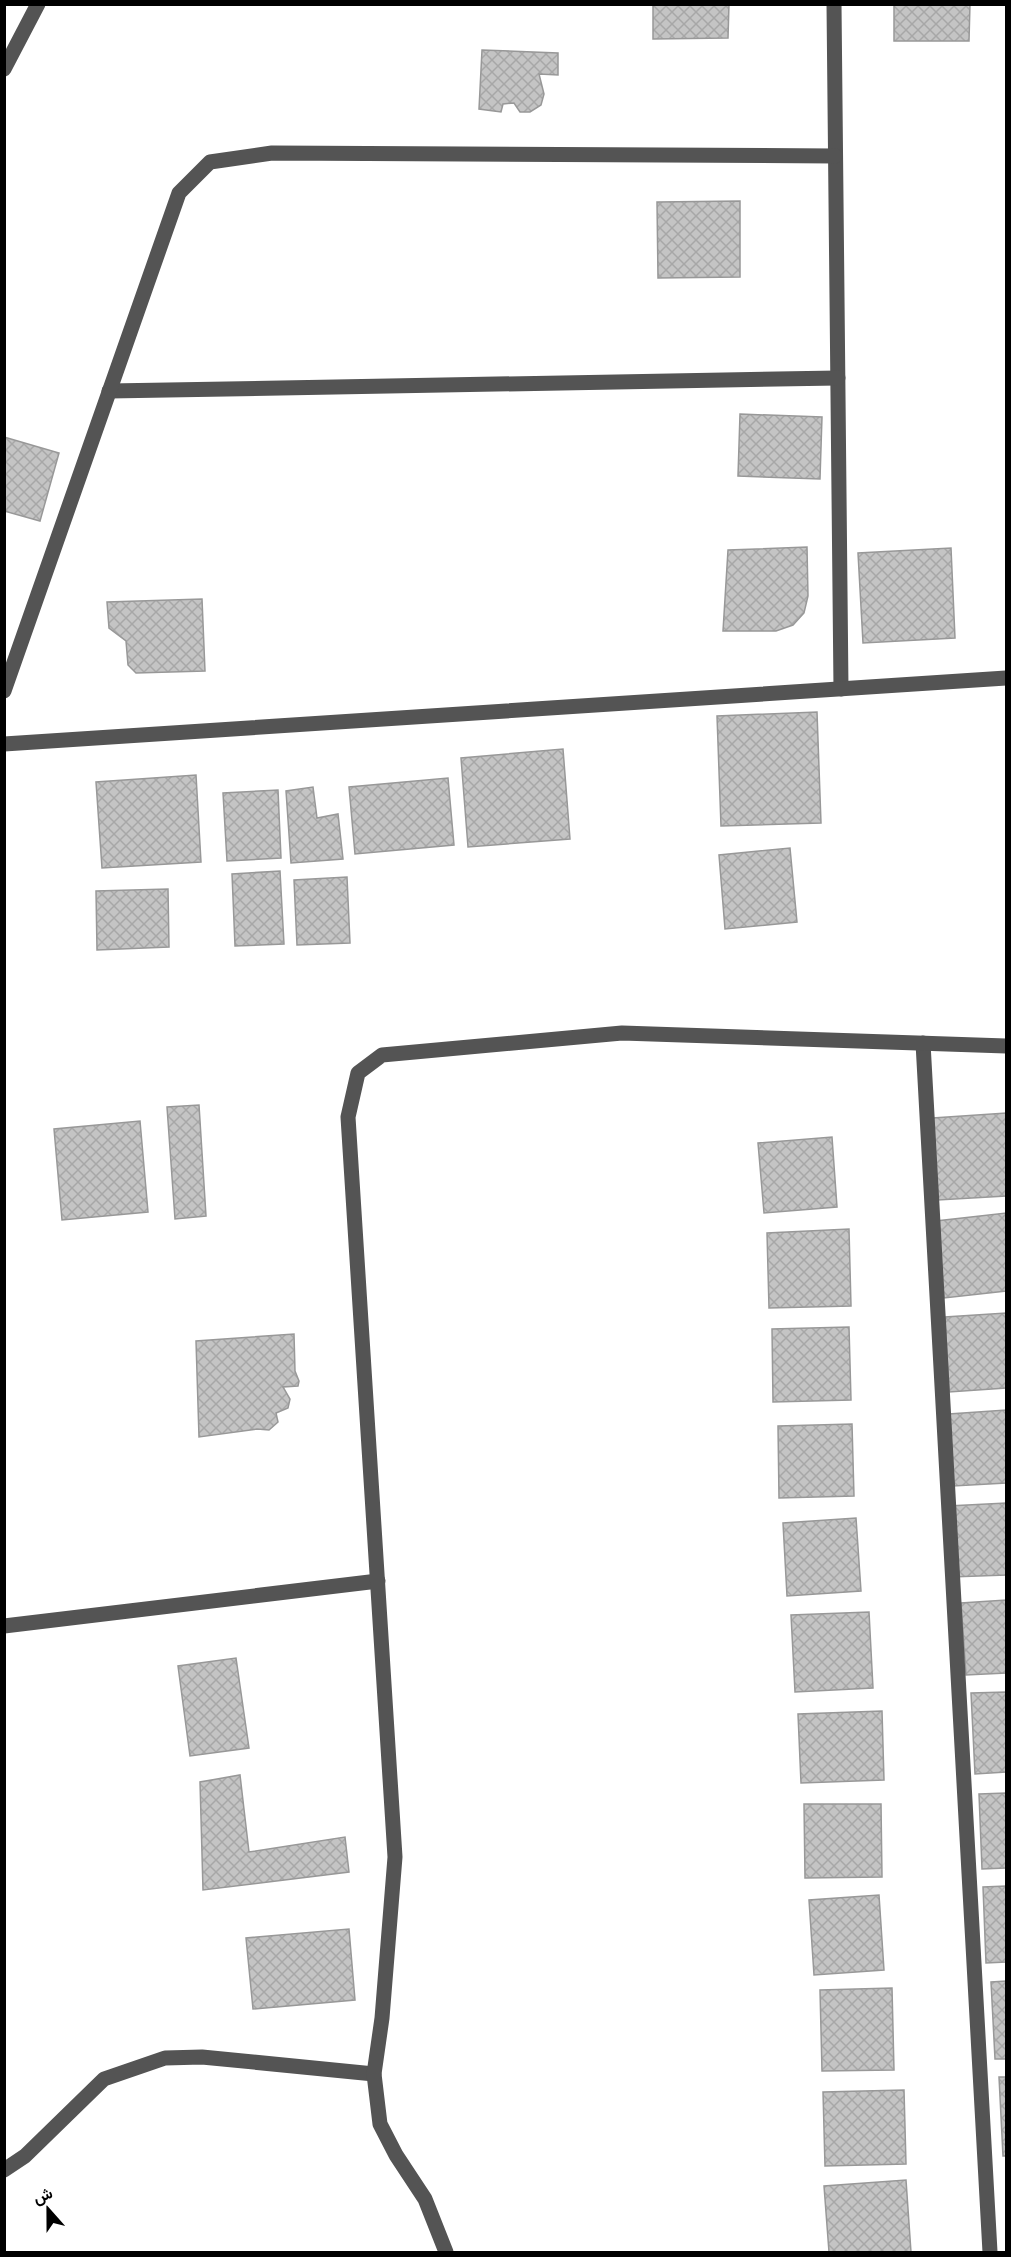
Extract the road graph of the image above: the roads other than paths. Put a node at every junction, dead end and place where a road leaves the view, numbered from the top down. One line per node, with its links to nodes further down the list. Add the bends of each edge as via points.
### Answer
1 (38, 4): 3 (street)
2 (834, 4): 4 (street)
3 (4, 69)
4 (835, 156): 5 (street); 6 (street, via 272,153 210,162 179,193)
5 (838, 378): 6 (street); 8 (street)
6 (109, 391): 9 (street)
7 (1006, 678): 8 (street)
8 (841, 689): 10 (street)
9 (4, 690)
10 (4, 744)
11 (923, 1043): 12 (street); 13 (street, via 622,1033 381,1055 358,1073 348,1117); 18 (street)
12 (1006, 1046)
13 (378, 1581): 14 (street); 15 (street, via 395,1857)
14 (4, 1626)
15 (374, 2074): 16 (street, via 202,2057 165,2058 104,2079 25,2156); 17 (street, via 380,2124 425,2199)
16 (4, 2170)
17 (446, 2253)
18 (990, 2253)

